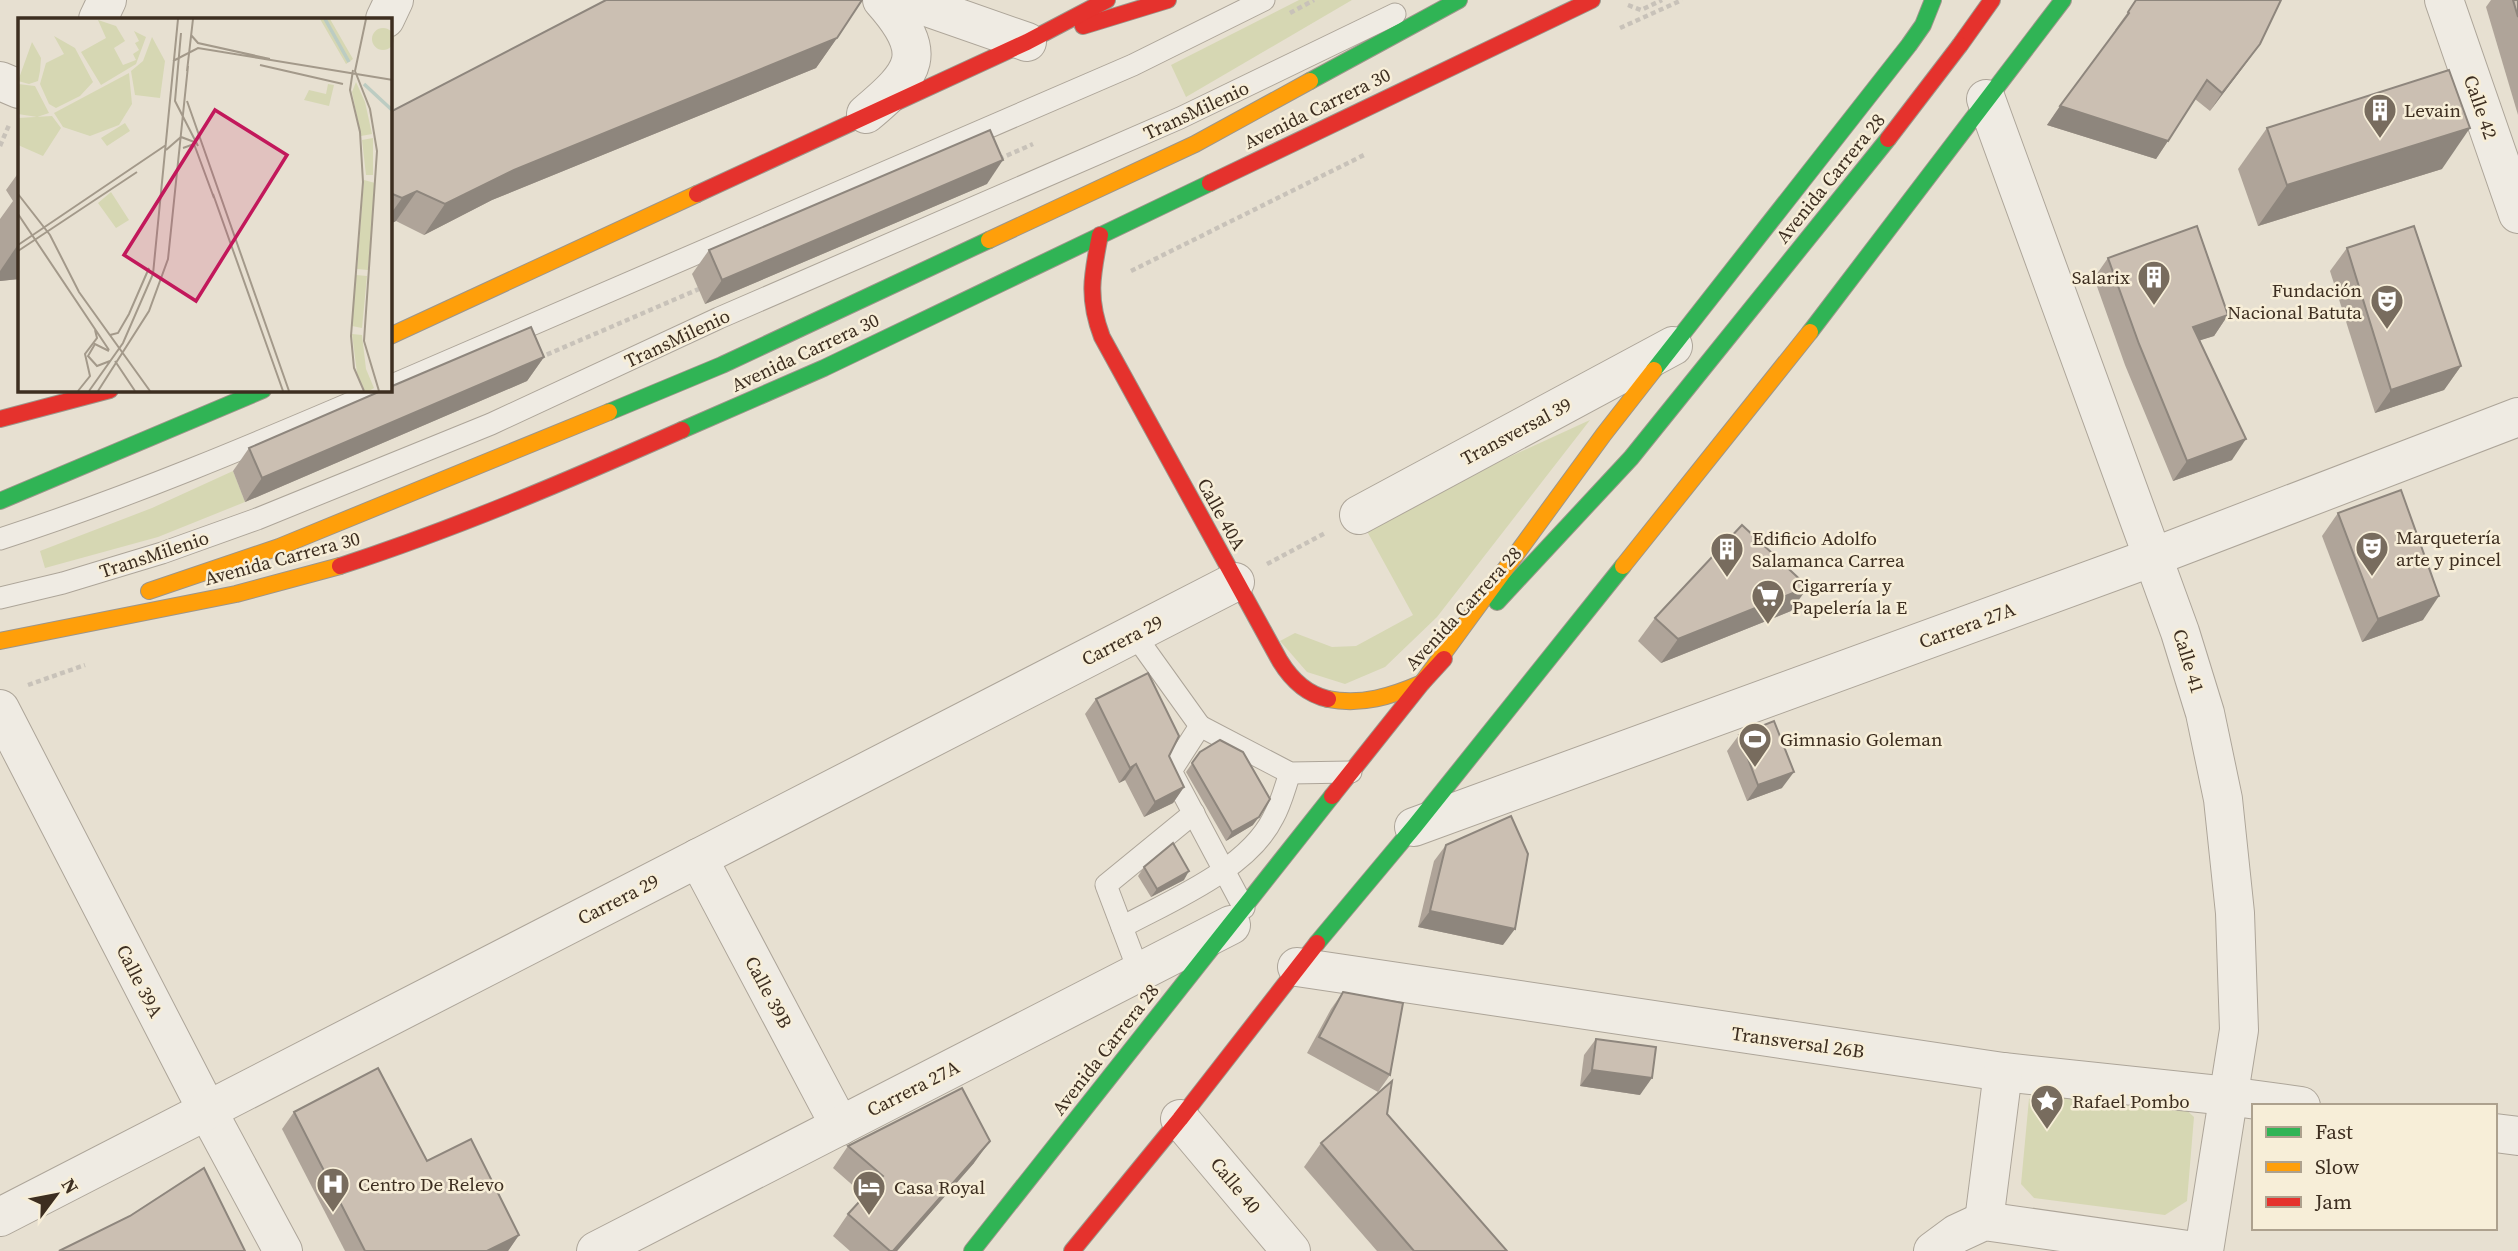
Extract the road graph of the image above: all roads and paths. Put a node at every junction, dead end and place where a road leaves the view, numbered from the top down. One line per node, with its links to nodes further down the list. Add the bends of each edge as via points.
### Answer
1 (107, 0): 19 (street)
2 (394, 0): 20 (street)
3 (882, 0): 30 (street, via 908,34 911,61 896,89)
4 (907, 0): 22 (street)
5 (1107, 0): 22 (main road)
6 (1168, 0): 22 (main road)
7 (1264, 0): 40 (lane, via 1133,65)
8 (1400, 0): 21 (lane, TransMilenio)
9 (1422, 0): 21 (lane, TransMilenio)
10 (1459, 0): 31 (main road, Avenida Carrera 30)
11 (1592, 0): 23 (main road, Avenida Carrera 30)
12 (1617, 0): 13 (path, via 1641,10)
13 (1662, 0)
14 (1933, 0): 38 (main road, via 1909,45)
15 (1992, 0): 24 (main road, Avenida Carrera 28)
16 (2063, 0): 28 (main road)
17 (2444, 0): 32 (street, Calle 42)
18 (1967, 11): 24 (main road)
19 (98, 18)
20 (385, 18)
21 (1341, 41): 52 (lane, TransMilenio, via 1168,124 719,318 491,424 162,554)
22 (1027, 42): 30 (main road)
23 (1502, 42): 25 (main road); 33 (main road, Avenida Carrera 30)
24 (1960, 45): 56 (main road, Avenida Carrera 28, bridge, via 1631,458)
25 (1387, 80)
26 (0, 81): 27 (street)
27 (18, 89)
28 (1986, 99): 49 (street, Calle 41); 62 (main road, via 1830,308)
29 (1285, 114): 31 (main road)
30 (858, 120): 35 (main road)
31 (1195, 144): 51 (main road, Avenida Carrera 30, via 723,365 279,547)
32 (2518, 214)
33 (1100, 235): 50 (main road, Calle 40A, via 1090,284 1092,314); 55 (main road, Avenida Carrera 30, via 787,385 537,494 399,547 236,594)
34 (699, 289): 39 (path)
35 (417, 324): 36 (main road); 37 (main road)
36 (392, 329)
37 (392, 335)
38 (1673, 346): 47 (street, Transversal 39); 56 (main road)
39 (533, 360)
40 (392, 385)
41 (102, 392): 45 (main road)
42 (258, 392): 46 (main road)
43 (376, 392): 48 (lane, via 187,473)
44 (2518, 417): 49 (street, Carrera 27A)
45 (0, 419)
46 (0, 501)
47 (1359, 515): 50 (path)
48 (0, 539)
49 (2153, 557): 62 (street, Carrera 27A); 70 (street, Calle 41, via 2205,713 2223,800 2235,913 2239,1030)
50 (1235, 582): 54 (street, Carrera 29); 56 (main road, Calle 40A, via 1273,650 1306,690 1350,702 1398,695)
51 (139, 594)
52 (0, 598)
53 (114, 602): 55 (main road, Avenida Carrera 30)
54 (1134, 634): 58 (lane); 63 (street, Carrera 29)
55 (0, 640)
56 (1422, 683): 60 (main road, Avenida Carrera 28)
57 (0, 709): 72 (street, Calle 39A)
58 (1200, 726): 59 (lane); 61 (lane, via 1171,771)
59 (1290, 772): 60 (lane); 64 (lane, via 1273,819)
60 (1352, 772): 65 (main road, Avenida Carrera 28)
61 (1194, 813): 64 (lane); 66 (lane, via 1106,885)
62 (1414, 827): 67 (main road)
63 (698, 858): 72 (street, Carrera 29); 74 (street, Calle 39B)
64 (1225, 871): 65 (lane); 66 (lane)
65 (1238, 916): 68 (street, Carrera 27A); 81 (main road, Avenida Carrera 28)
66 (1122, 927): 68 (lane)
67 (1297, 967): 69 (street, Transversal 26B); 73 (main road)
68 (1139, 972): 74 (street, Carrera 27A)
69 (2003, 1072): 70 (street, Transversal 26B); 78 (street)
70 (2228, 1096): 71 (street, Transversal 26B); 86 (street, Calle 41)
71 (2286, 1104)
72 (207, 1110): 77 (street, Carrera 29); 79 (street, Calle 39A)
73 (1180, 1119): 82 (main road); 83 (street, Calle 40)
74 (840, 1126): 80 (street, Carrera 27A)
75 (2497, 1133): 76 (street)
76 (2518, 1136)
77 (0, 1217)
78 (1984, 1221): 84 (street); 85 (street)
79 (283, 1251)
80 (596, 1251)
81 (972, 1251)
82 (1072, 1251)
83 (1291, 1251)
84 (1933, 1251)
85 (2195, 1251)
86 (2204, 1251)

